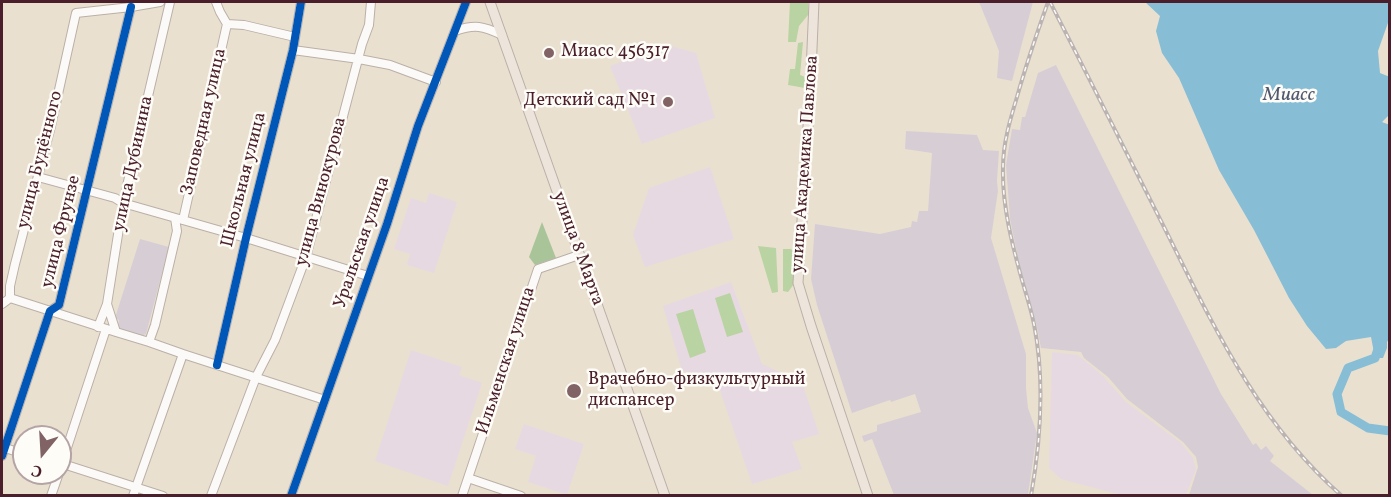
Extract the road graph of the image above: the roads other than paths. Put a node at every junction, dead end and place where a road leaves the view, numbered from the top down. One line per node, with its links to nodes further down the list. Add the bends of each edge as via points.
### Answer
1 (160, 2): 9 (street)
2 (170, 2): 19 (street, улица Дубинина)
3 (216, 2): 10 (street)
4 (301, 2): 13 (street, Школьная улица)
5 (371, 2): 15 (street, улица Винокурова)
6 (466, 2): 11 (street, Уральская улица)
7 (490, 2): 12 (main road, улица 8 Марта)
8 (814, 2): 47 (main road, улица Академика Павлова, via 798,283)
9 (131, 8): 17 (street, улица Будённого, via 76,13); 18 (street, улица Фрунзе)
10 (227, 24): 13 (street); 20 (street, Заповедная улица)
11 (455, 31): 12 (street, via 478,26); 16 (street, Уральская улица)
12 (502, 35): 22 (main road, улица 8 Марта)
13 (295, 37): 14 (street, Школьная улица)
14 (293, 50): 15 (street); 21 (street, Школьная улица)
15 (359, 59): 16 (street, via 390,65); 23 (street, улица Винокурова)
16 (436, 82): 24 (street, Уральская улица)
17 (38, 177): 18 (street); 25 (street, улица Будённого)
18 (87, 191): 19 (street); 28 (street, улица Фрунзе, via 59,305)
19 (123, 203): 20 (street); 27 (street, улица Дубинина)
20 (179, 219): 21 (street); 31 (street, Заповедная улица)
21 (246, 238): 23 (street); 33 (street, Школьная улица)
22 (579, 255): 39 (street, Ильменская улица, via 538,269); 46 (main road, улица 8 Марта)
23 (306, 257): 24 (street); 34 (street, улица Винокурова, via 275,340)
24 (368, 276): 35 (street, Уральская улица)
25 (10, 298): 26 (street); 28 (street)
26 (2, 304)
27 (107, 304): 29 (street, улица Дубинина); 30 (street)
28 (50, 311): 29 (street); 37 (street, улица Фрунзе)
29 (102, 328): 30 (street); 36 (street, улица Дубинина)
30 (116, 332): 31 (street)
31 (149, 342): 32 (street)
32 (183, 354): 33 (street); 40 (street)
33 (217, 365): 34 (street)
34 (256, 377): 35 (street); 42 (street, улица Винокурова)
35 (325, 400): 43 (street, Уральская улица)
36 (72, 427)
37 (2, 450)
38 (72, 471): 40 (street)
39 (468, 478): 44 (street, Ильменская улица); 45 (street)
40 (134, 491): 41 (street)
41 (164, 495)
42 (211, 495)
43 (291, 495)
44 (462, 495)
45 (521, 495)
46 (665, 495)
47 (868, 495)

